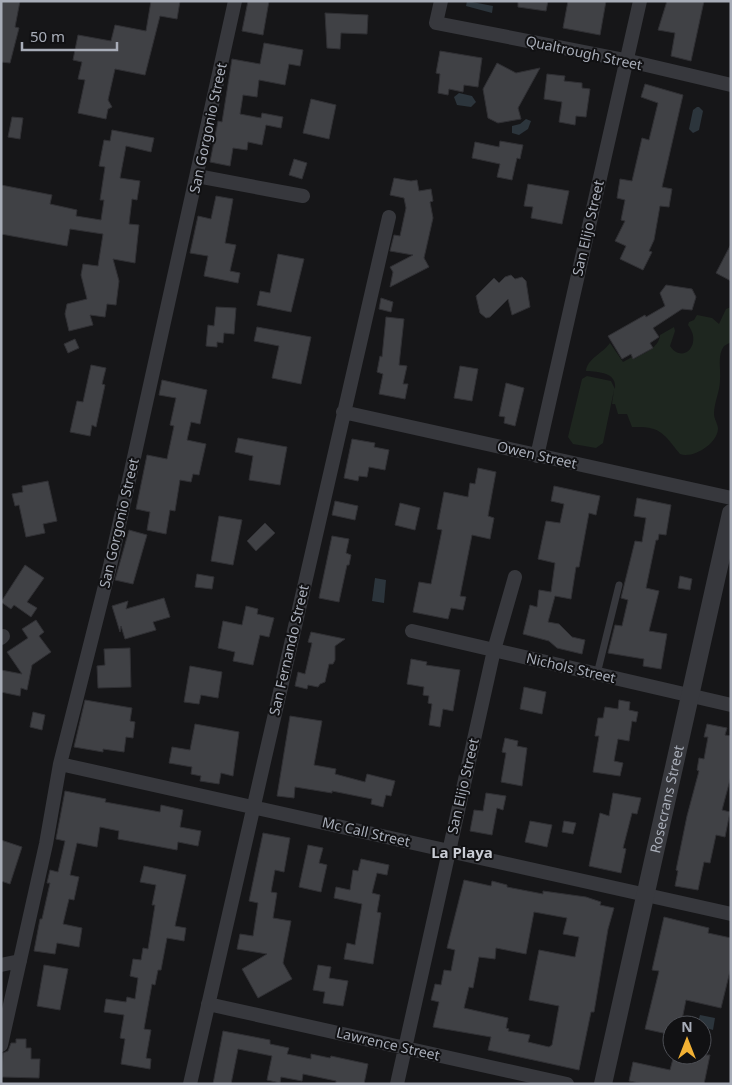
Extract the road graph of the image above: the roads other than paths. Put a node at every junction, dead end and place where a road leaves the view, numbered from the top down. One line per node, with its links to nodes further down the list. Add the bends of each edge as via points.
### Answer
1 (235, 1): 6 (street, San Gorgonio Street)
2 (441, 1): 4 (street, Qualtrough Street, via 436,23)
3 (640, 1): 4 (street, San Elijo Street)
4 (625, 60): 5 (street, Qualtrough Street); 10 (street, San Elijo Street)
5 (731, 85)
6 (197, 176): 7 (street); 20 (street, San Gorgonio Street, via 110,566)
7 (303, 196)
8 (388, 217): 9 (street, San Fernando Street)
9 (343, 412): 10 (street, Owen Street); 21 (street, San Fernando Street)
10 (537, 456): 11 (street, Owen Street)
11 (731, 498)
12 (731, 513): 18 (street, Rosecrans Street)
13 (515, 577): 16 (street, San Elijo Street)
14 (619, 586): 17 (lane)
15 (412, 631): 16 (street, Nichols Street)
16 (494, 650): 17 (street, Nichols Street); 22 (street, San Elijo Street)
17 (597, 674): 18 (street, Nichols Street)
18 (690, 695): 19 (street, Nichols Street); 23 (street, Rosecrans Street)
19 (731, 705)
20 (60, 764): 21 (street, Mc Call Street); 25 (street, San Gorgonio Street)
21 (254, 806): 22 (street, Mc Call Street); 27 (street, San Fernando Street)
22 (448, 851): 23 (street, Mc Call Street); 29 (street, San Elijo Street)
23 (645, 895): 24 (street, Mc Call Street); 33 (street, Rosecrans Street)
24 (731, 914)
25 (20, 961): 26 (street); 28 (street, San Gorgonio Street)
26 (1, 965)
27 (208, 1004): 29 (street, Lawrence Street); 30 (street, San Fernando Street)
28 (1, 1045)
29 (405, 1048): 31 (street, San Elijo Street); 32 (street, Lawrence Street)
30 (190, 1084)
31 (397, 1084)
32 (567, 1084)
33 (603, 1084)

